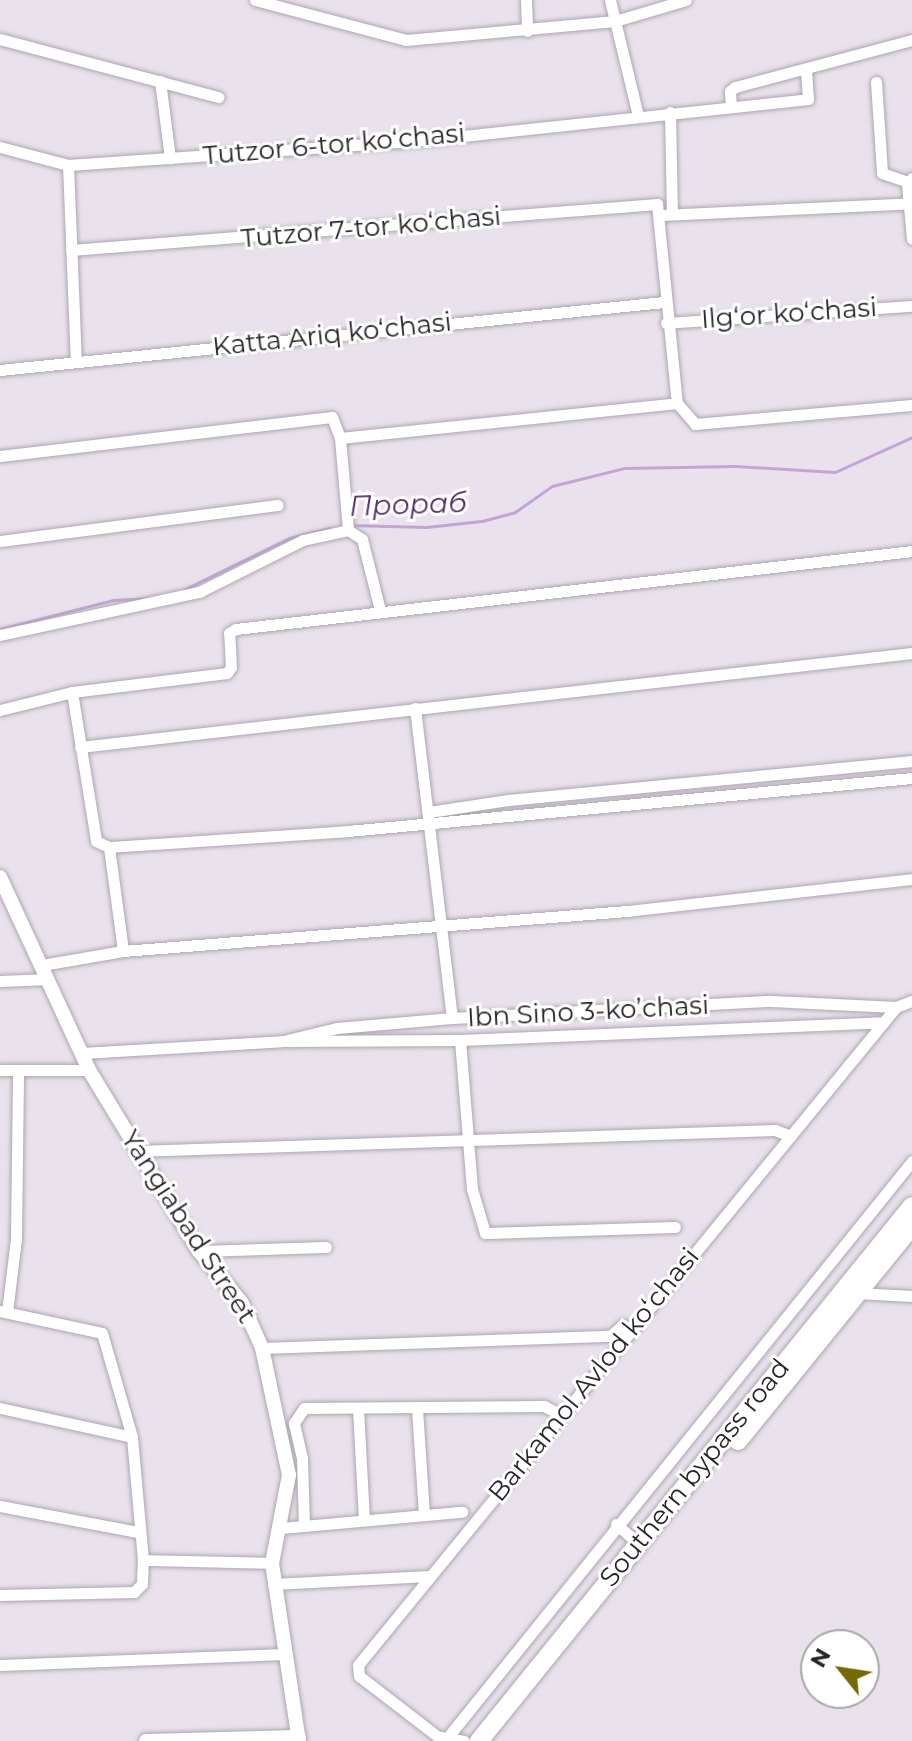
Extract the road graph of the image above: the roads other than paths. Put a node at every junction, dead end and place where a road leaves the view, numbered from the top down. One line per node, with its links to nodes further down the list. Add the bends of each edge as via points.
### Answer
1 (255, 0): 6 (street, via 406,40)
2 (526, 0): 6 (street)
3 (610, 0): 5 (street)
4 (686, 0): 5 (street)
5 (615, 21): 6 (street); 15 (street)
6 (527, 31)
7 (0, 39): 10 (street)
8 (912, 40): 9 (street)
9 (806, 69): 13 (street, via 735,87 730,91); 13 (street, Tutzor 6-tor koʻchasi, via 810,99)
10 (160, 81): 12 (street); 17 (street)
11 (876, 82): 19 (street, via 881,171)
12 (218, 97)
13 (731, 106): 14 (street, Tutzor 6-tor koʻchasi)
14 (670, 112): 15 (street, Tutzor 6-tor koʻchasi); 21 (street)
15 (638, 116): 17 (street, Tutzor 6-tor koʻchasi, via 426,140)
16 (0, 147): 18 (street, Tutzor 6-tor koʻchasi)
17 (170, 158): 18 (street, Tutzor 6-tor koʻchasi)
18 (68, 165): 23 (street)
19 (910, 180): 20 (street)
20 (910, 203): 21 (street); 22 (street)
21 (667, 215): 23 (street, Tutzor 7-tor koʻchasi, via 651,203 362,231); 24 (street)
22 (912, 239)
23 (71, 250): 27 (street)
24 (664, 302): 26 (street); 27 (street, Katta Ariq koʻchasi)
25 (912, 306): 26 (street, Ilgʻor koʻchasi)
26 (666, 323): 29 (street)
27 (76, 361): 28 (street, Katta Ariq koʻchasi)
28 (0, 370)
29 (677, 403): 30 (street, via 695,424); 31 (street)
30 (911, 405)
31 (340, 438): 32 (street, via 336,420 327,417); 34 (street)
32 (0, 456)
33 (278, 505): 35 (street)
34 (348, 526): 37 (street, via 362,539); 38 (street, via 303,540 199,592)
35 (0, 541)
36 (912, 551): 37 (street)
37 (380, 610): 40 (street, via 231,630 227,673)
38 (0, 635)
39 (912, 653): 41 (street)
40 (72, 692): 42 (street); 43 (street)
41 (415, 708): 43 (street); 46 (street)
42 (0, 710)
43 (80, 747): 47 (street, via 96,841)
44 (912, 761): 46 (street, via 508,800)
45 (912, 778): 46 (street)
46 (429, 817): 47 (street); 50 (street)
47 (109, 847): 51 (street)
48 (912, 879): 50 (street, via 627,911)
49 (2, 885): 52 (street, Yangiabad Street)
50 (442, 925): 51 (street); 57 (street)
51 (123, 951): 52 (street)
52 (42, 965): 53 (street, Yangiabad Street)
53 (48, 979): 54 (street); 61 (street, Yangiabad Street)
54 (0, 981)
55 (912, 1001): 56 (street)
56 (896, 1007): 57 (street, Ibn Sino 3-koʼchasi, via 771,1001); 58 (street, Barkamol Avlod koʻchasi)
57 (452, 1018): 60 (street, Ibn Sino 3-koʼchasi, via 337,1028)
58 (884, 1022): 59 (street, Ibn Sino 3-koʼchasi); 65 (street, Barkamol Avlod koʻchasi)
59 (460, 1040): 60 (street, Ibn Sino 3-koʼchasi); 66 (street, Ibn Sino 3-koʼchasi)
60 (282, 1041): 61 (street, Ibn Sino 3-koʼchasi)
61 (82, 1053): 64 (street, Yangiabad Street)
62 (0, 1070): 63 (street)
63 (18, 1070): 64 (street); 76 (street, via 16,1239)
64 (89, 1070): 67 (street, Yangiabad Street)
65 (791, 1136): 66 (street, via 775,1130); 77 (street, Barkamol Avlod koʻchasi)
66 (466, 1139): 67 (street); 71 (street, Ibn Sino 3-koʼchasi, via 480,1228 490,1236)
67 (135, 1151): 73 (street, Yangiabad Street)
68 (912, 1161): 88 (street)
69 (912, 1206): 92 (highway, Southern bypass road)
70 (912, 1226): 74 (highway, Southern bypass road)
71 (675, 1227)
72 (326, 1247): 73 (street)
73 (199, 1251): 78 (street, Yangiabad Street, via 242,1303)
74 (857, 1293): 75 (street); 106 (highway, Southern bypass road)
75 (912, 1296)
76 (4, 1312): 83 (street, via 102,1333)
77 (632, 1330): 78 (street, via 623,1325 610,1336); 82 (street, Barkamol Avlod koʻchasi)
78 (262, 1348): 90 (street, Yangiabad Street, via 289,1475)
79 (0, 1408): 83 (street)
80 (358, 1409): 81 (street); 87 (street); 89 (street, via 304,1408 296,1415)
81 (417, 1409): 82 (street, via 544,1406); 86 (street)
82 (562, 1415): 95 (street, Barkamol Avlod koʻchasi)
83 (132, 1437): 91 (street)
84 (0, 1506): 91 (street)
85 (462, 1512): 86 (street)
86 (424, 1514): 87 (street)
87 (364, 1520): 89 (street)
88 (616, 1524): 92 (street); 100 (street)
89 (304, 1526): 90 (street)
90 (281, 1528): 94 (street, Yangiabad Street)
91 (138, 1532): 93 (street)
92 (639, 1544): 105 (highway, Southern bypass road)
93 (143, 1560): 94 (street); 97 (street, via 142,1584 134,1592)
94 (272, 1563): 96 (street, Yangiabad Street)
95 (429, 1576): 96 (street); 100 (street, Barkamol Avlod koʻchasi, via 357,1672 437,1736)
96 (273, 1584): 98 (street, Yangiabad Street)
97 (0, 1595)
98 (285, 1654): 99 (street); 101 (street, Yangiabad Street)
99 (0, 1665)
100 (447, 1738): 104 (street, Barkamol Avlod koʻchasi)
101 (299, 1739): 102 (street)
102 (200, 1740): 103 (street)
103 (146, 1741)
104 (464, 1741)
105 (479, 1741)
106 (494, 1741)

